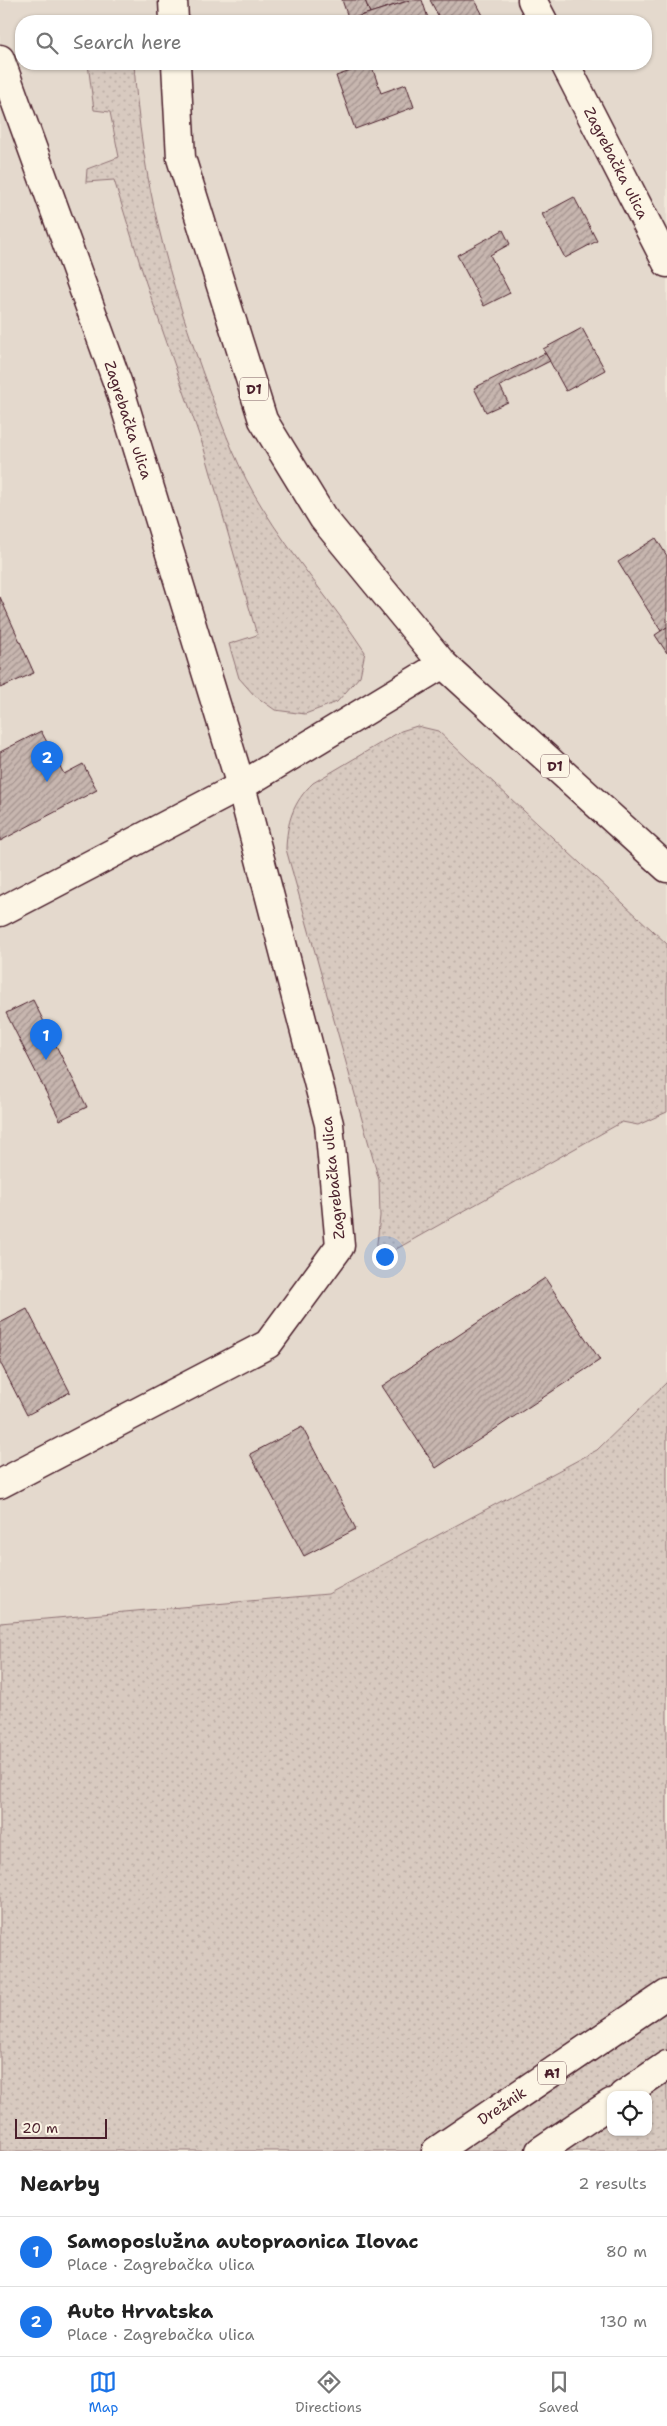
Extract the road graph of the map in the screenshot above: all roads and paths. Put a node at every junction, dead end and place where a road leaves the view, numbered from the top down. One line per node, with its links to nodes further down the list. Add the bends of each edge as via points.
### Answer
1 (173, 0): 3 (main road)
2 (532, 0): 4 (main road)
3 (174, 15)
4 (540, 15)
5 (0, 59): 10 (main road, Zagrebačka ulica, via 118,387)
6 (176, 70): 9 (main road, D1, via 182,158 263,420 323,518)
7 (568, 70): 8 (main road, Zagrebačka ulica)
8 (667, 263)
9 (443, 664): 10 (main road); 11 (main road, D1)
10 (241, 786): 12 (main road); 13 (main road, Zagrebačka ulica, via 329,1124 340,1246 268,1344)
11 (667, 868)
12 (0, 912)
13 (0, 1484)
14 (667, 1994): 18 (main road, Drežnik / A1)
15 (667, 2066): 16 (main road)
16 (630, 2091)
17 (607, 2106): 19 (main road)
18 (436, 2151)
19 (540, 2151)

